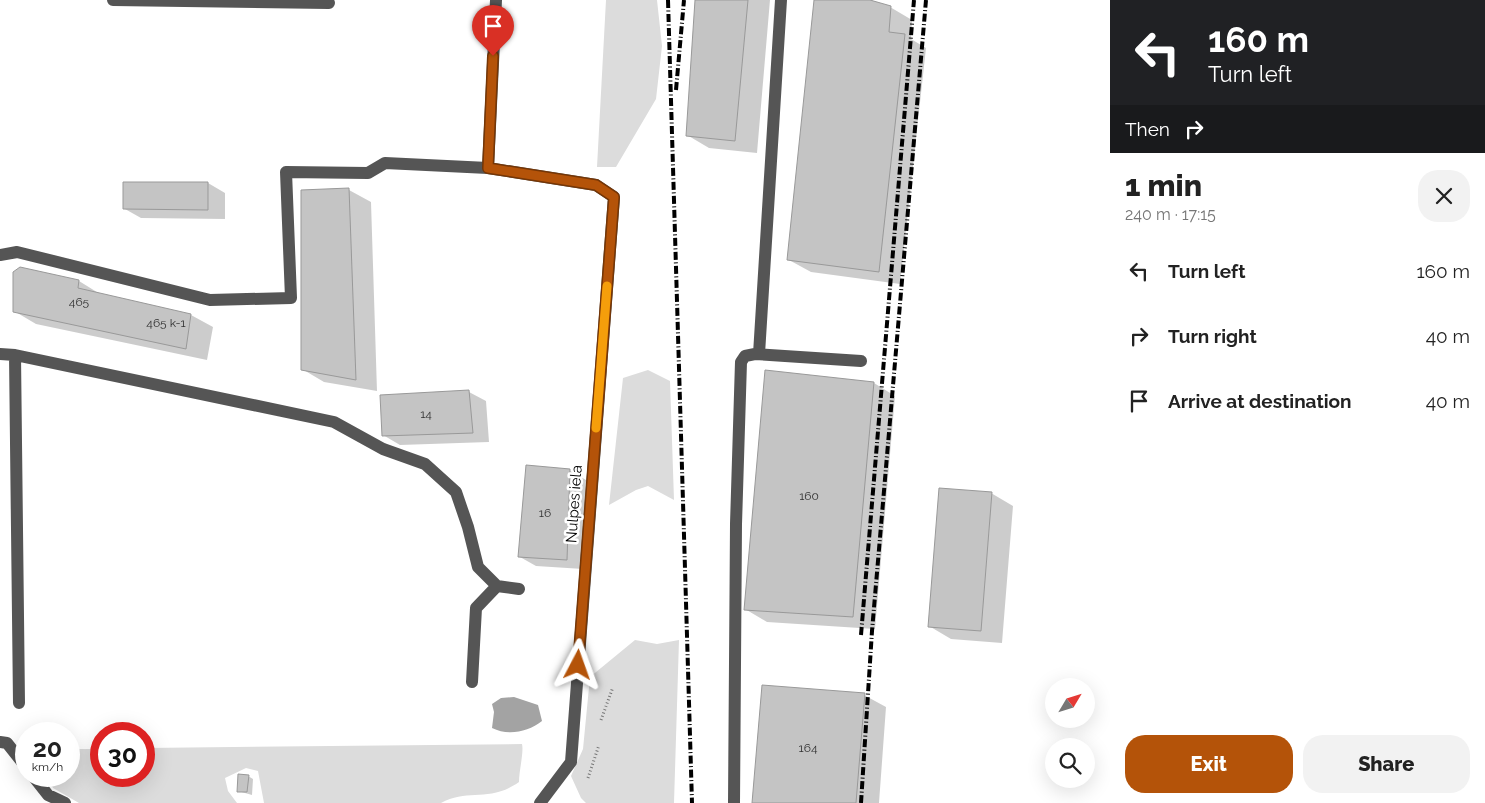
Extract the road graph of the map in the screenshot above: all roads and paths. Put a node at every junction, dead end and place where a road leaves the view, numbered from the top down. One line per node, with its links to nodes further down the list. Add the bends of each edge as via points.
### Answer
1 (113, 0): 4 (street)
2 (496, 0): 5 (street)
3 (781, 0): 8 (street)
4 (329, 3)
5 (488, 168): 6 (street, via 385,163 368,173 286,172 291,298 210,300 17,252); 23 (street, Nulpes iela, via 596,185 614,197 571,762)
6 (0, 255)
7 (0, 354): 9 (street)
8 (759, 354): 10 (street); 24 (street, via 745,356 741,362)
9 (15, 355): 11 (street, via 334,422 383,449 425,464 456,492 478,567); 15 (street)
10 (861, 361)
11 (497, 586): 12 (street); 13 (street, via 476,608)
12 (520, 589)
13 (472, 682)
14 (613, 687): 16 (path)
15 (20, 703)
16 (602, 720)
17 (0, 742): 19 (street, via 7,743)
18 (600, 745): 20 (path)
19 (15, 753)
20 (588, 778)
21 (42, 787): 22 (street)
22 (65, 803)
23 (540, 803)
24 (734, 803)

